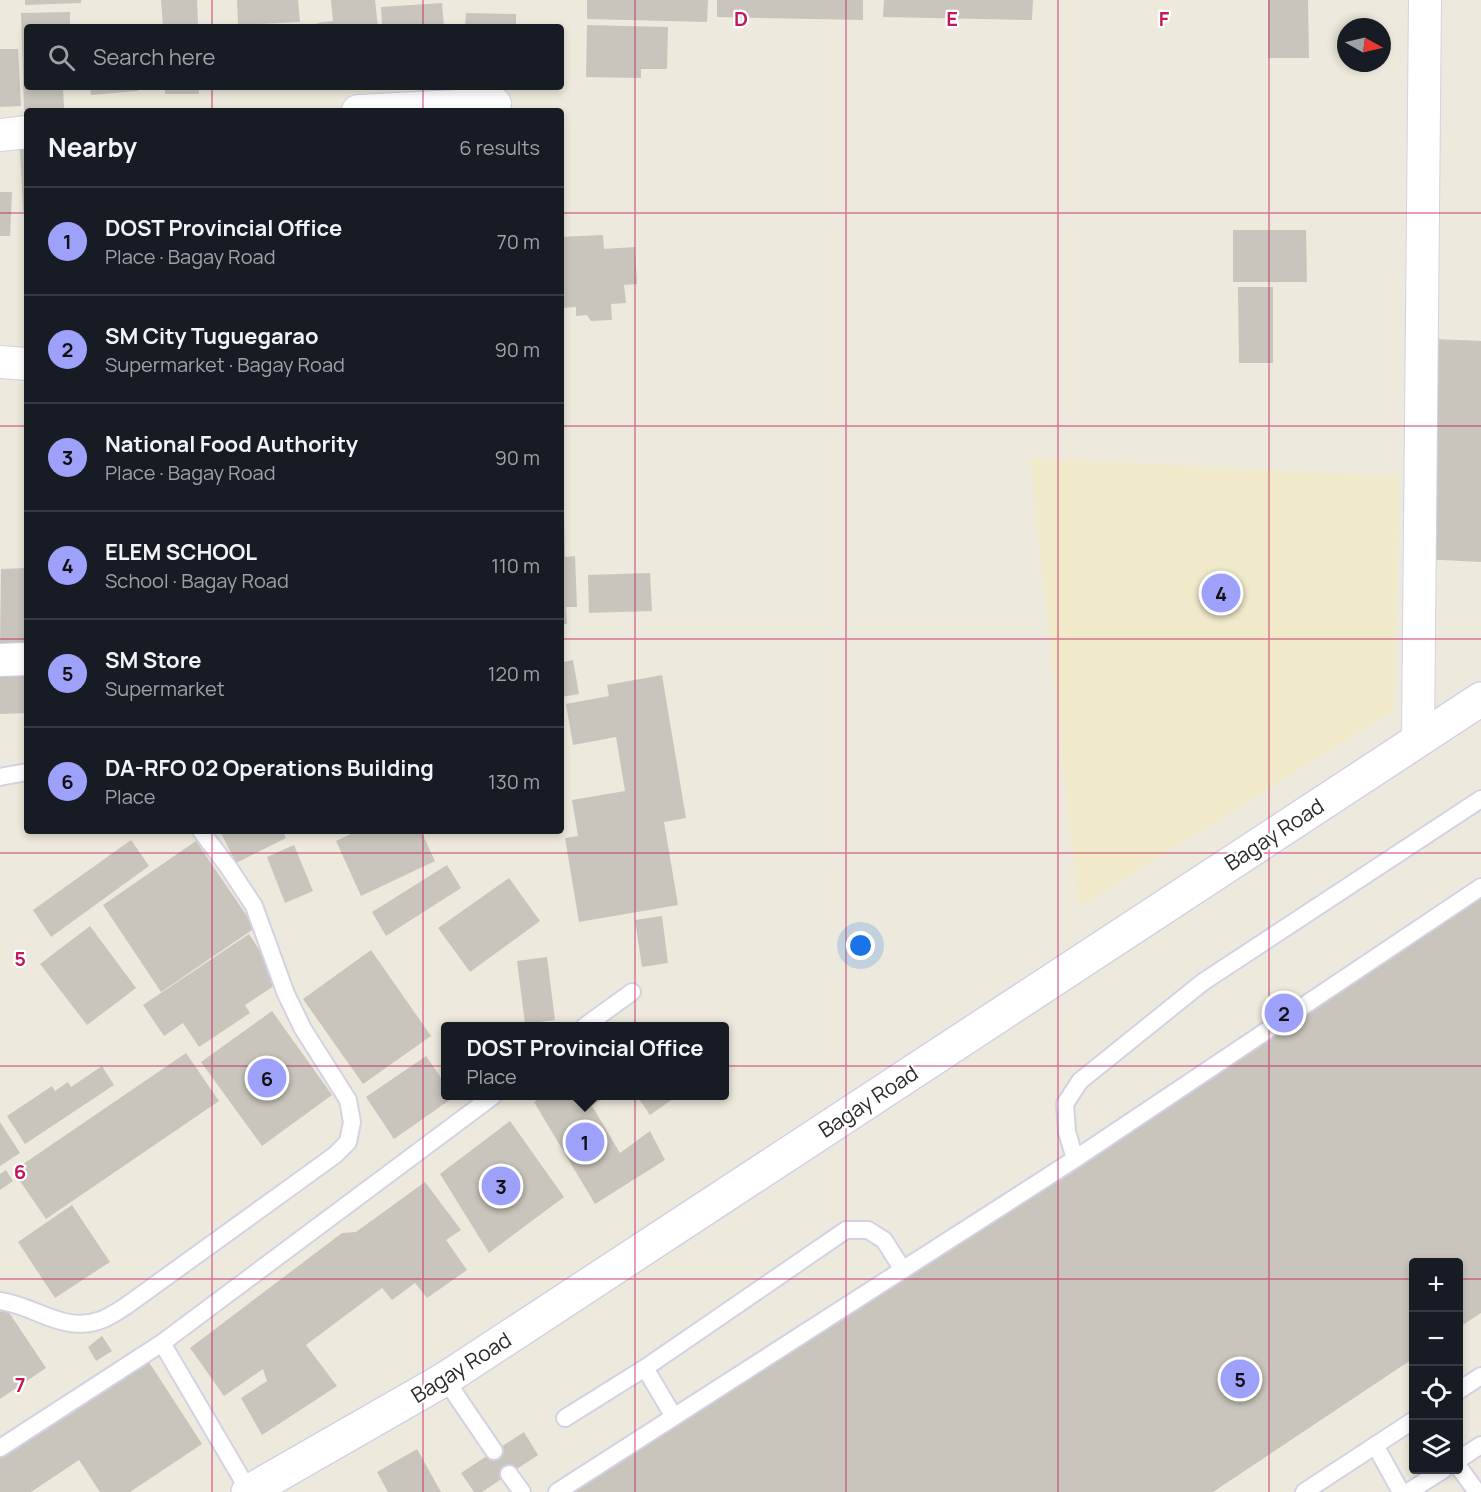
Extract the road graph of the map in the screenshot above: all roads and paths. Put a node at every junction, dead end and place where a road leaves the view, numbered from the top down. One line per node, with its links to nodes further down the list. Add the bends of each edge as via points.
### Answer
1 (1425, 0): 11 (street)
2 (495, 104): 3 (street)
3 (417, 108)
4 (24, 132): 5 (street)
5 (0, 135)
6 (0, 362): 7 (street)
7 (24, 364)
8 (24, 659): 9 (street)
9 (0, 660)
10 (1481, 699): 11 (street, Bagay Road)
11 (1418, 739): 26 (street, Bagay Road)
12 (24, 773): 13 (lane)
13 (0, 777)
14 (1481, 799): 20 (lane, via 1203,982 1080,1081 1065,1104 1067,1132)
15 (203, 834): 22 (lane, via 254,906 303,1029 348,1100 352,1122 348,1142 326,1162 104,1320 75,1325)
16 (1481, 887): 20 (lane)
17 (632, 992): 18 (lane)
18 (591, 1022)
19 (486, 1100): 23 (lane)
20 (1076, 1159): 21 (lane)
21 (903, 1270): 24 (lane, via 884,1240 868,1230 846,1230); 28 (lane)
22 (0, 1301)
23 (162, 1343): 33 (lane); 39 (lane)
24 (645, 1368): 28 (lane); 29 (lane)
25 (1481, 1376): 27 (lane)
26 (445, 1379): 34 (lane); 39 (street, Bagay Road)
27 (1463, 1388)
28 (674, 1417): 41 (lane)
29 (565, 1418)
30 (1409, 1423): 31 (lane)
31 (1375, 1445): 42 (lane); 43 (lane)
32 (1481, 1445): 35 (lane)
33 (0, 1449)
34 (494, 1451)
35 (1463, 1457)
36 (1463, 1473): 45 (lane)
37 (509, 1474): 40 (lane)
38 (1437, 1474): 44 (lane)
39 (249, 1491)
40 (522, 1492)
41 (557, 1492)
42 (1304, 1492)
43 (1401, 1492)
44 (1408, 1492)
45 (1477, 1492)

